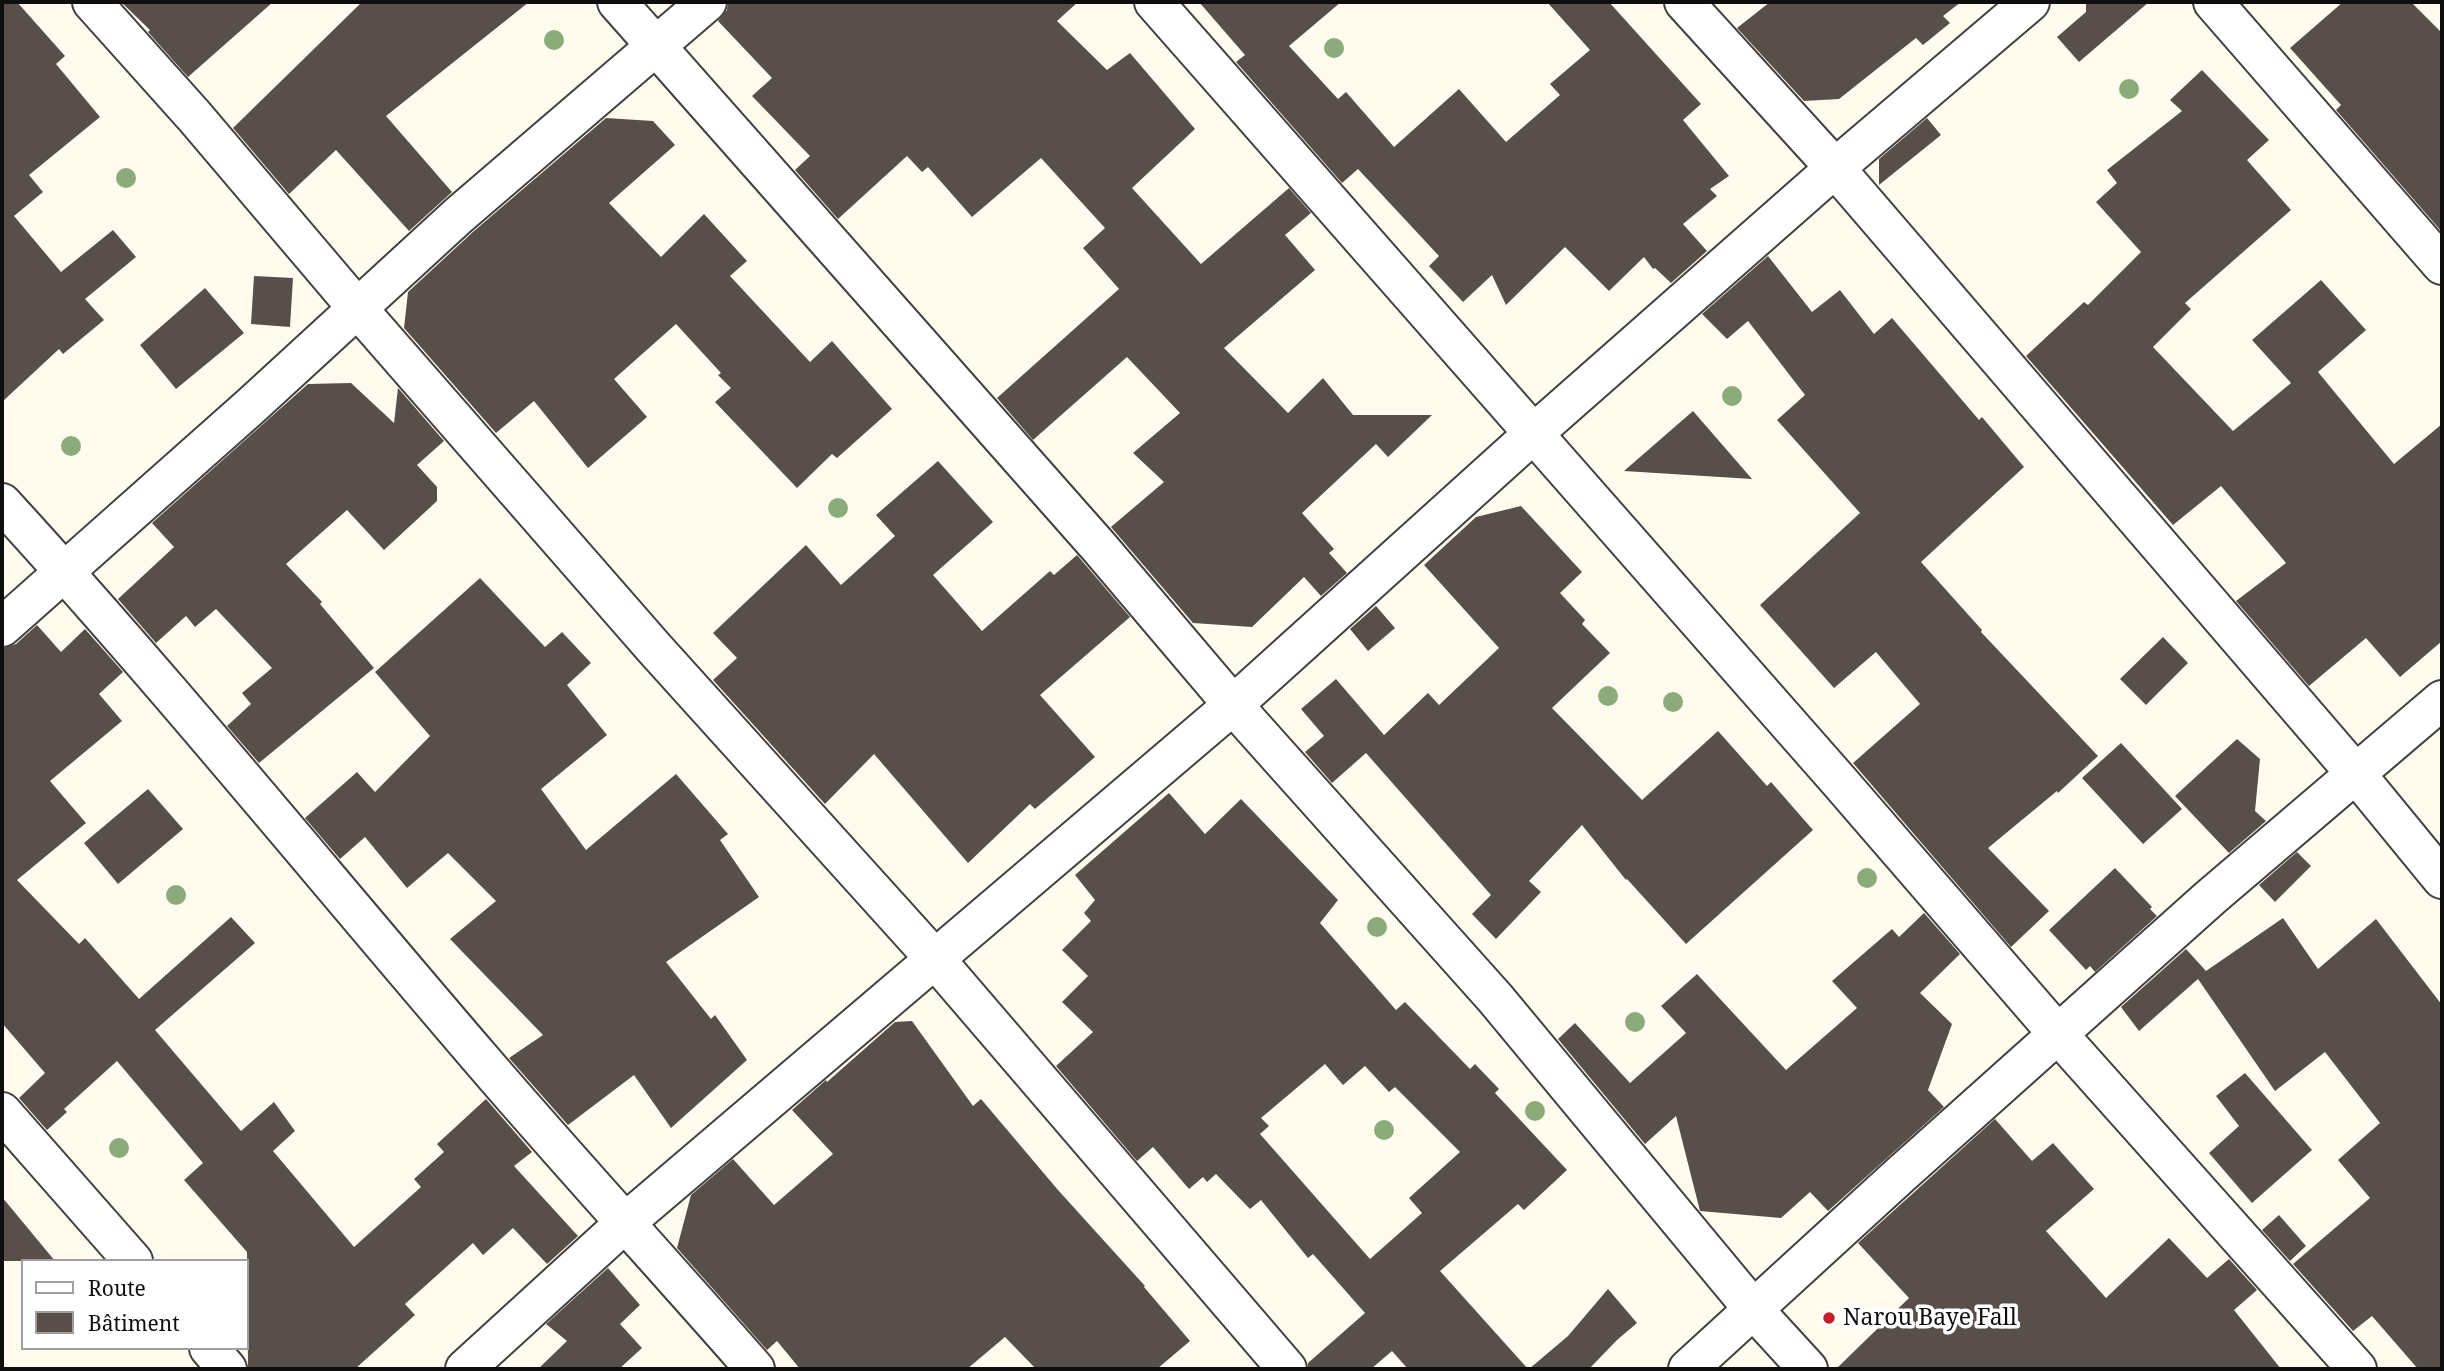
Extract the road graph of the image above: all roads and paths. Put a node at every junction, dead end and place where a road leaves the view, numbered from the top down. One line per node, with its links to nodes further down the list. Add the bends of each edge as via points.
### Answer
1 (92, 2): 11 (street)
2 (617, 2): 8 (street)
3 (707, 2): 8 (street)
4 (1154, 2): 12 (street)
5 (1684, 2): 9 (street)
6 (2030, 2): 9 (street)
7 (2213, 2): 10 (street)
8 (656, 47): 11 (street, via 459,215); 17 (street)
9 (1835, 168): 12 (street); 18 (street)
10 (2442, 265)
11 (358, 309): 14 (street); 20 (street, via 655,649)
12 (1533, 434): 17 (street); 21 (street)
13 (2, 503): 14 (street)
14 (65, 571): 15 (street); 23 (street, via 474,1051)
15 (2, 627)
16 (2442, 700): 18 (street)
17 (1233, 705): 20 (street); 25 (street, via 1495,998)
18 (2356, 774): 19 (street); 21 (street)
19 (2442, 879)
20 (935, 959): 23 (street); 30 (street)
21 (2057, 1033): 25 (street); 33 (street)
22 (2, 1112): 24 (street)
23 (626, 1222): 28 (street); 29 (street)
24 (130, 1259)
25 (1754, 1310): 31 (street); 32 (street)
26 (211, 1350): 27 (street)
27 (227, 1369)
28 (465, 1369)
29 (755, 1369)
30 (1287, 1369)
31 (1688, 1369)
32 (1808, 1369)
33 (2357, 1369)

